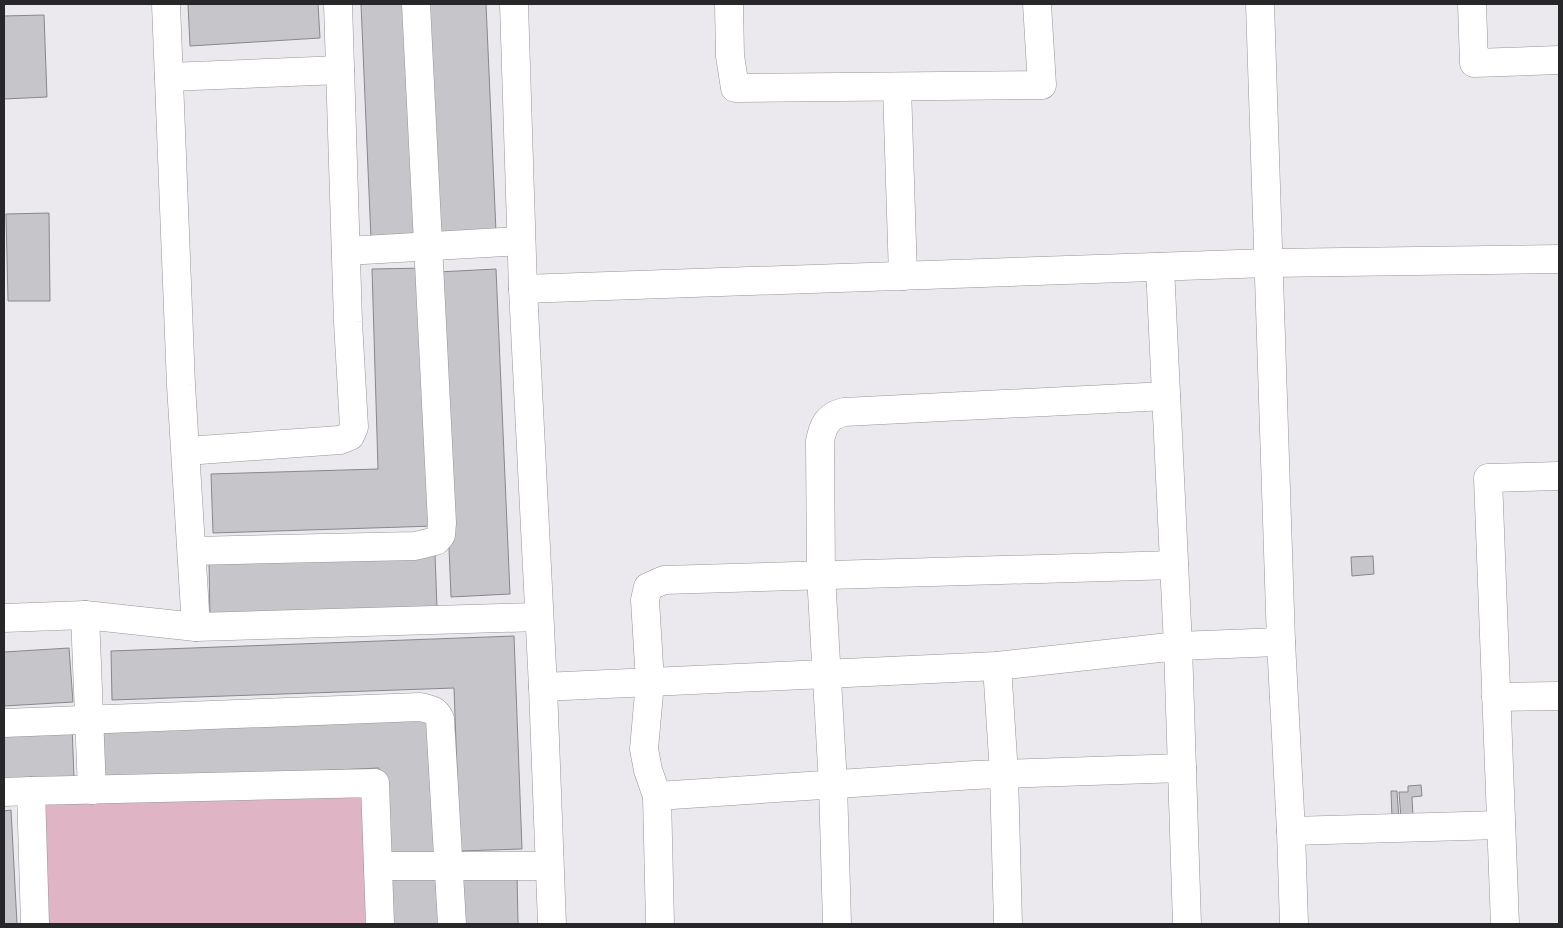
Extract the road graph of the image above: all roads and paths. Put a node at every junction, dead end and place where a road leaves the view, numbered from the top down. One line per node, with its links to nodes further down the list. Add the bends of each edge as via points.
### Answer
1 (166, 4): 11 (street)
2 (338, 4): 10 (street)
3 (416, 4): 14 (street)
4 (514, 4): 13 (street)
5 (729, 4): 12 (street, via 730,56 735,88)
6 (1037, 4): 12 (street, via 1042,85)
7 (1260, 4): 17 (street)
8 (1472, 4): 9 (street, via 1474,63)
9 (1559, 60)
10 (340, 70): 11 (street); 15 (street)
11 (169, 77): 22 (street)
12 (897, 87): 19 (street)
13 (522, 241): 14 (street); 20 (street)
14 (427, 246): 15 (street); 24 (street, via 441,535 436,541 415,546)
15 (346, 251): 22 (street, via 354,428 350,436 340,440)
16 (1559, 259): 17 (street)
17 (1268, 263): 18 (street); 31 (street)
18 (1160, 267): 19 (street); 21 (street)
19 (904, 276): 20 (street)
20 (523, 289): 28 (street)
21 (1166, 396): 25 (street); 26 (street, via 836,414 823,426 820,441)
22 (186, 451): 24 (street)
23 (1559, 476): 38 (street, via 1488,478)
24 (192, 551): 30 (street)
25 (1174, 565): 26 (street); 32 (street)
26 (821, 575): 34 (street); 35 (street, via 664,580 648,587 645,593)
27 (85, 615): 29 (street); 30 (street); 39 (street)
28 (538, 617): 30 (street); 36 (street)
29 (4, 618)
30 (196, 627)
31 (1281, 642): 32 (street); 49 (street)
32 (1178, 646): 33 (street); 41 (street)
33 (997, 666): 34 (street); 42 (street)
34 (827, 674): 35 (street); 43 (street)
35 (650, 682): 36 (street); 47 (street, via 644,748)
36 (543, 687): 52 (street)
37 (1559, 696): 38 (street)
38 (1496, 697): 48 (street)
39 (89, 719): 40 (street); 44 (street); 51 (street, via 431,709 440,719)
40 (4, 722)
41 (1182, 768): 42 (street); 60 (street)
42 (1004, 774): 43 (street); 59 (street)
43 (833, 784): 47 (street); 58 (street)
44 (92, 790): 45 (street); 50 (street, via 375,783)
45 (31, 791): 46 (street); 53 (street)
46 (4, 792)
47 (657, 796): 57 (street)
48 (1501, 825): 49 (street); 62 (street)
49 (1291, 831): 61 (street)
50 (378, 866): 51 (street); 54 (street)
51 (450, 866): 52 (street); 55 (street)
52 (549, 866): 56 (street)
53 (35, 924)
54 (380, 924)
55 (452, 924)
56 (552, 924)
57 (660, 924)
58 (837, 924)
59 (1008, 924)
60 (1187, 924)
61 (1294, 924)
62 (1505, 924)

